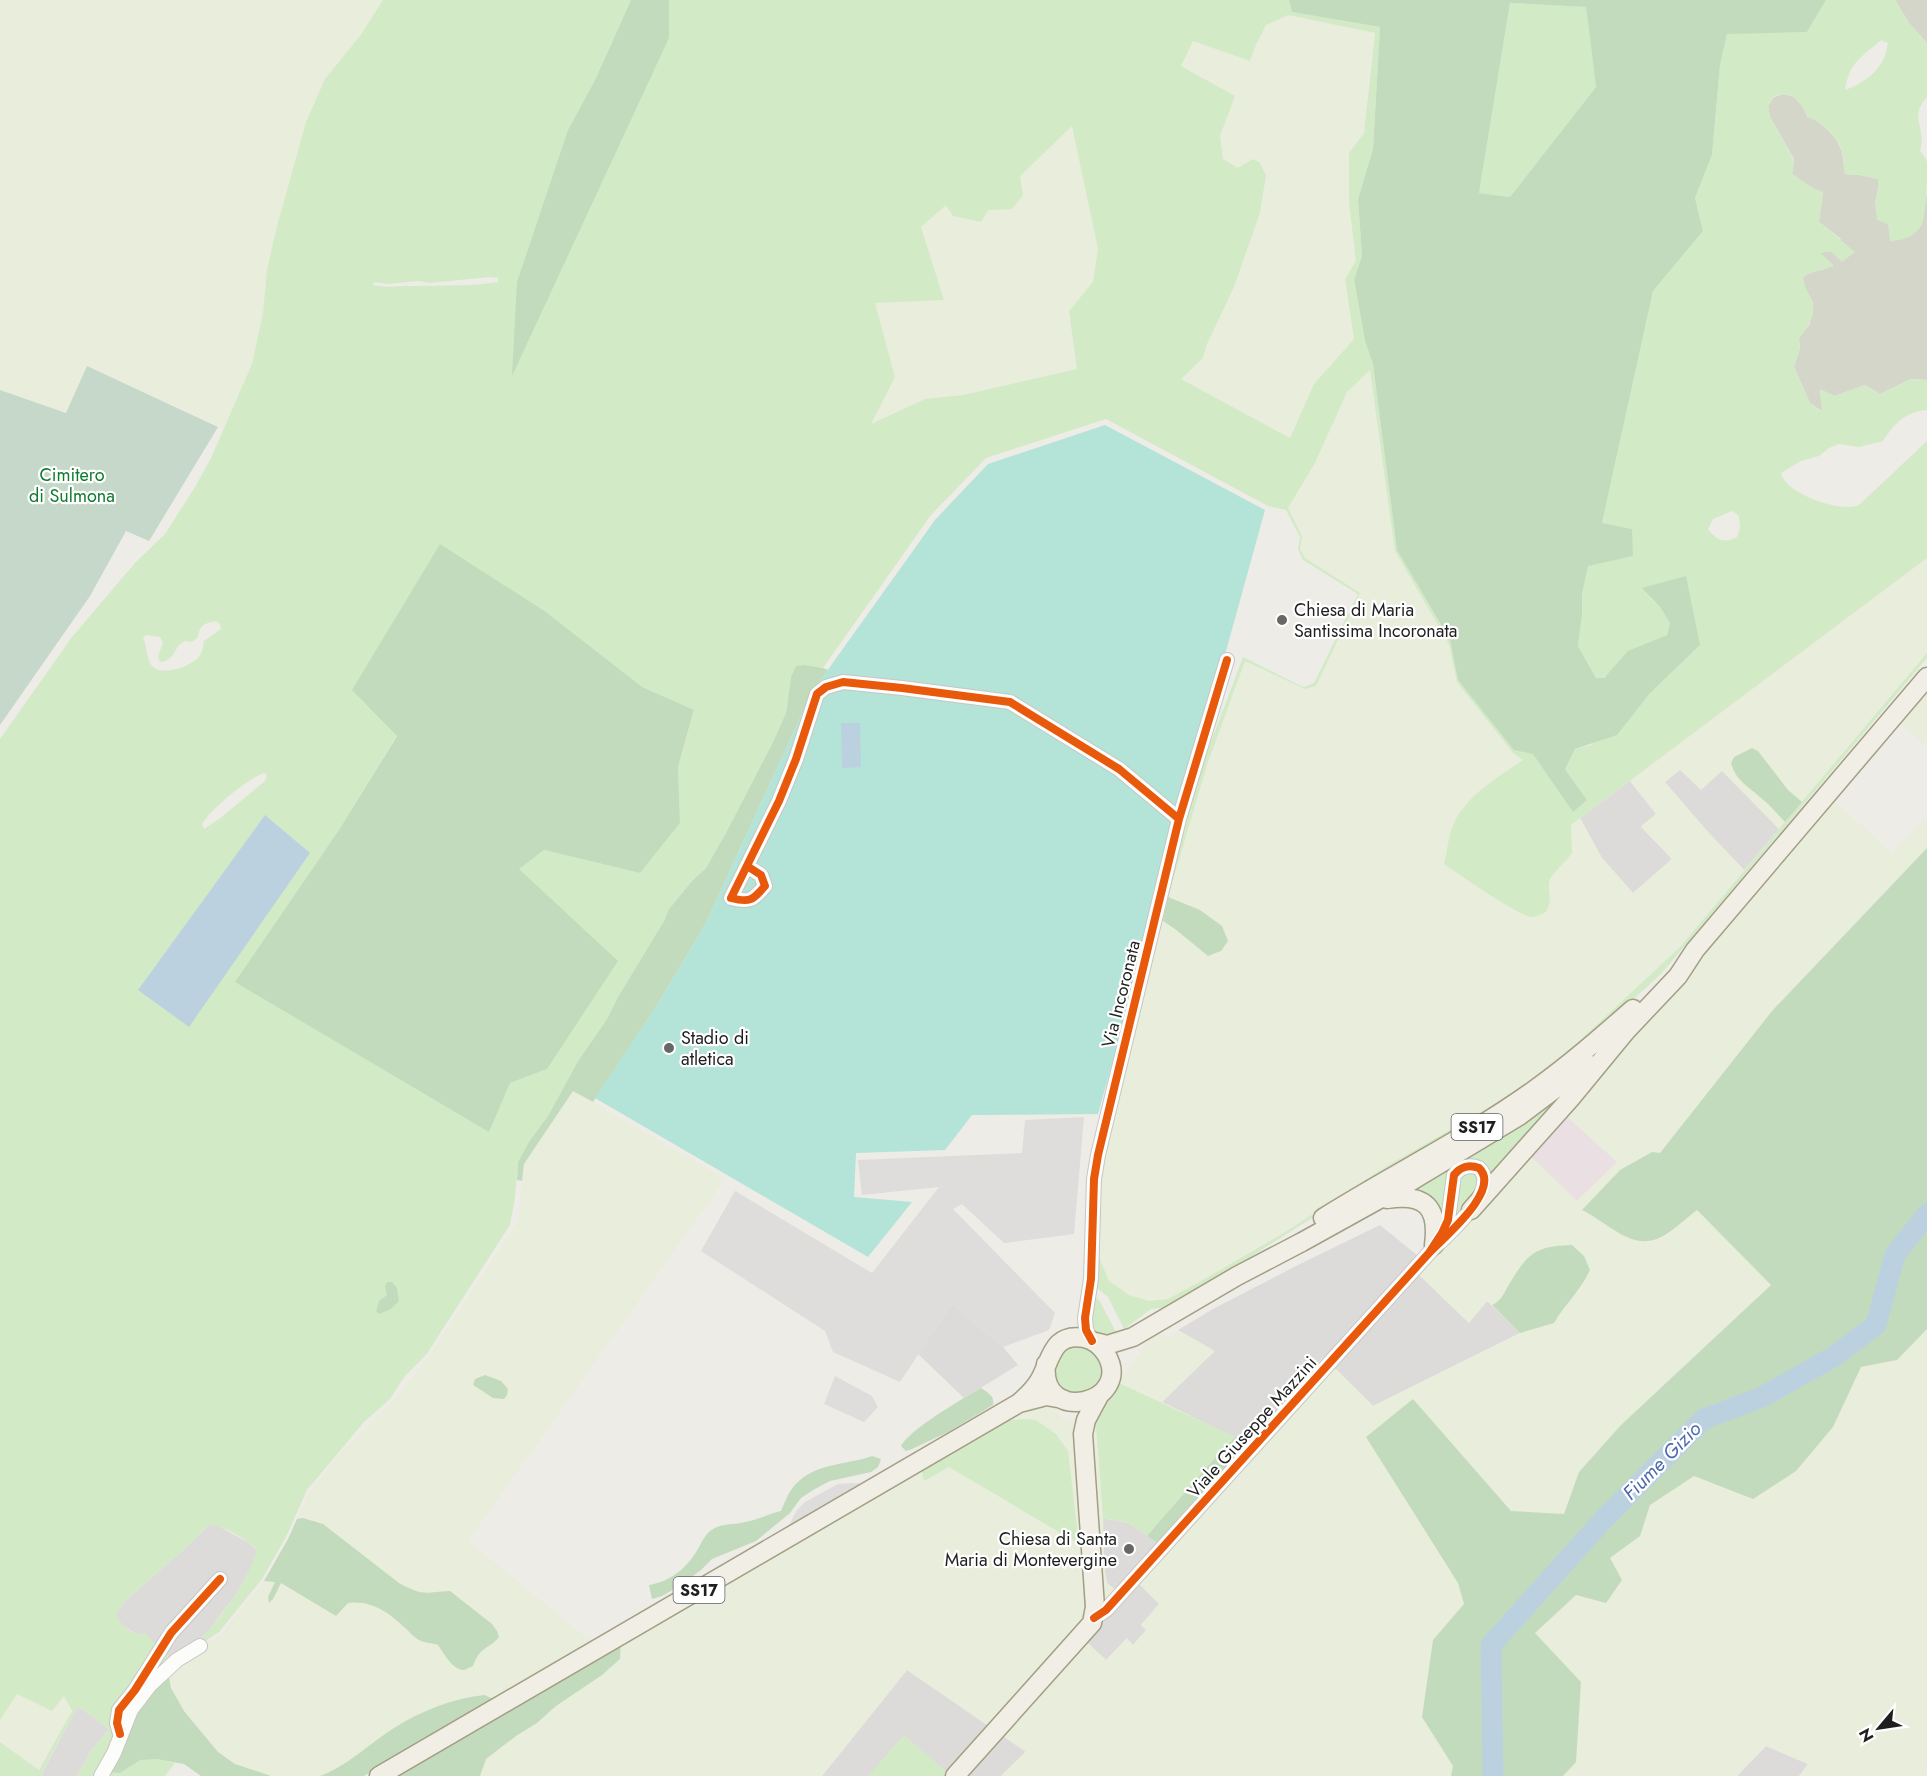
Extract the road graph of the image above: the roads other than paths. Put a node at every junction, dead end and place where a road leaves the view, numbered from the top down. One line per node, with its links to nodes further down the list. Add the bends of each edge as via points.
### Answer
1 (1227, 660): 3 (street, Via Incoronata)
2 (1927, 677): 5 (main road, SS17)
3 (1179, 819): 4 (street, via 1119,769 1010,702 843,682 825,687 818,694 796,759); 11 (street, Via Incoronata, via 1098,1155)
4 (747, 866)
5 (1695, 950): 6 (main road, SS17, via 1678,976); 10 (main road, SS17, via 1618,1022 1533,1091 1339,1208)
6 (1626, 1031): 7 (main road, SS17, via 1519,1116); 8 (main road)
7 (1379, 1200): 9 (main road, via 1408,1196 1426,1205 1435,1224); 10 (main road, SS17)
8 (1471, 1210): 9 (street, Viale Giuseppe Mazzini); 9 (street, Viale Giuseppe Mazzini, via 1480,1198 1485,1180 1476,1166 1462,1168 1454,1175 1448,1220)
9 (1432, 1249): 23 (street, Viale Giuseppe Mazzini)
10 (1237, 1276): 12 (main road, SS17)
11 (1087, 1302): 13 (street, Via Incoronata); 14 (street, Via Incoronata, via 1085,1324)
12 (1132, 1337): 14 (main road, SS17, via 1107,1345); 16 (main road, SS17)
13 (1066, 1340): 14 (main road); 15 (main road, via 1052,1351)
14 (1093, 1342): 16 (main road, via 1107,1356)
15 (1046, 1364): 18 (main road, via 1049,1384); 19 (main road, SS17, via 1039,1381)
16 (1110, 1369): 17 (main road, via 1108,1383)
17 (1100, 1394): 18 (main road, via 1084,1402); 20 (main road)
18 (1065, 1400): 19 (main road, SS17, via 1046,1396); 20 (main road, via 1076,1412)
19 (1019, 1403): 28 (main road, SS17)
20 (1083, 1434): 22 (main road)
21 (220, 1579): 26 (street, via 171,1634 119,1710)
22 (1094, 1588): 23 (street, via 1112,1594); 24 (main road)
23 (1124, 1590): 24 (street, Viale Giuseppe Mazzini)
24 (1094, 1618): 29 (main road, Viale Giuseppe Mazzini)
25 (200, 1646): 26 (street, via 177,1660 150,1685 131,1710)
26 (120, 1734): 27 (street)
27 (100, 1776)
28 (379, 1776)
29 (955, 1776)

